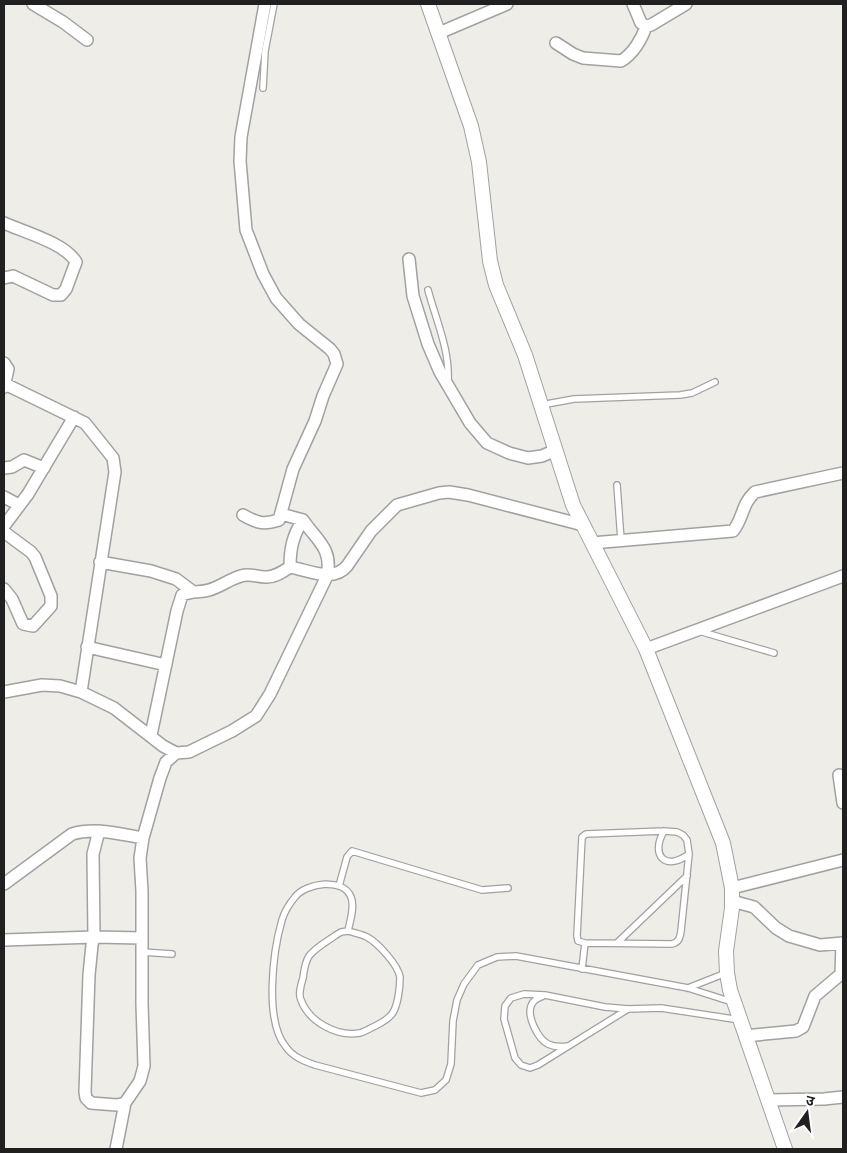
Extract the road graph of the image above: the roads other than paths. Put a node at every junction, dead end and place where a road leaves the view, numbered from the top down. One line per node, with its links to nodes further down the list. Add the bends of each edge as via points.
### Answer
1 (33, 4): 10 (street)
2 (265, 4): 30 (street, via 240,137 246,230 262,274 276,298 299,324 330,349 336,364 293,469)
3 (274, 4): 12 (lane, via 265,51)
4 (428, 4): 9 (street)
5 (508, 4): 9 (street)
6 (633, 4): 8 (street, via 641,24)
7 (686, 4): 8 (street)
8 (646, 26): 11 (street, via 640,41 621,61 583,58)
9 (439, 33): 21 (street, via 471,126 494,277)
10 (87, 40)
11 (556, 43)
12 (263, 88)
13 (4, 223): 15 (street, via 57,246 76,262 61,295 53,295 13,276)
14 (409, 259): 19 (street, via 417,309 428,344)
15 (4, 278)
16 (428, 290): 19 (lane, via 449,366)
17 (4, 363): 20 (street, via 8,369)
18 (715, 382): 21 (lane, via 680,395 574,400)
19 (448, 384): 23 (street, via 470,423 487,443 528,458)
20 (4, 386): 22 (street)
21 (541, 405): 23 (street)
22 (74, 417): 25 (street); 38 (street, via 91,429 115,464)
23 (556, 450): 33 (street)
24 (4, 468): 25 (street, via 24,460)
25 (44, 468): 29 (street)
26 (843, 473): 36 (street, via 755,492 747,500 733,531)
27 (617, 485): 36 (lane)
28 (4, 497): 29 (street)
29 (19, 505): 34 (street)
30 (281, 514): 31 (street, via 279,520 267,524); 32 (street)
31 (243, 515)
32 (303, 520): 39 (street, via 294,533); 40 (street, via 328,556)
33 (582, 524): 37 (street); 40 (street, via 468,495 439,493 397,505 371,531 343,572)
34 (4, 526)
35 (4, 532): 42 (street, via 35,557 51,596 51,606 33,626 28,626 23,624)
36 (622, 540): 37 (street)
37 (592, 543): 46 (street)
38 (100, 562): 43 (street, via 159,573 176,579); 45 (street)
39 (290, 567): 40 (street); 43 (street, via 277,575 242,576 210,590)
40 (327, 576): 52 (street, via 270,694 256,716 189,752)
41 (843, 576): 44 (street)
42 (4, 589)
43 (192, 591): 48 (street, via 182,595 176,611)
44 (697, 630): 46 (street); 47 (lane)
45 (88, 647): 48 (street); 50 (street)
46 (646, 649): 64 (street, via 723,843)
47 (774, 653)
48 (166, 666): 51 (street)
49 (4, 692): 50 (street, via 42,685)
50 (81, 692): 51 (street, via 114,708)
51 (151, 735): 52 (street)
52 (176, 753): 57 (street, via 166,762)
53 (839, 775): 54 (street)
54 (843, 803)
55 (99, 830): 57 (street); 61 (street, via 72,834); 66 (street, via 93,854)
56 (664, 831): 58 (lane, via 683,835); 58 (lane, via 658,840 662,859 671,862); 70 (lane, via 586,834 582,837 577,936)
57 (142, 838): 67 (street)
58 (689, 854): 60 (lane)
59 (843, 860): 64 (street)
60 (686, 876): 69 (lane); 69 (lane, via 677,943)
61 (4, 884)
62 (339, 886): 63 (lane, via 347,857 352,851 482,890); 65 (lane, via 346,889 352,898); 74 (lane, via 315,885 296,896 282,918 272,970 277,1030 285,1047 299,1059 315,1065 421,1093 435,1090 446,1080 451,1064 457,1000 478,965 497,956 516,956)
63 (508, 888)
64 (732, 895): 71 (street, via 754,907 789,936 820,945); 75 (street)
65 (348, 931): 65 (lane, via 367,937 376,944 397,966 400,983 391,1016 357,1033 321,1026 312,1019 300,1000 309,956 336,935)
66 (94, 937): 67 (street); 68 (street); 85 (street, via 89,975 86,1098 91,1104 118,1105)
67 (142, 938): 72 (street)
68 (4, 940)
69 (618, 942): 70 (lane)
70 (585, 943): 74 (lane)
71 (843, 943): 81 (street, via 841,974 815,996 803,1027 796,1031)
72 (142, 952): 73 (lane); 85 (street, via 144,1066 140,1081)
73 (172, 954)
74 (582, 969): 76 (lane)
75 (727, 973): 76 (lane); 78 (street)
76 (688, 988): 78 (lane)
77 (545, 995): 79 (lane); 82 (lane, via 531,1005 530,1014 539,1037 547,1044); 82 (lane, via 524,994 511,998 505,1006 504,1019 515,1058 521,1066 530,1068)
78 (734, 1003): 80 (street)
79 (628, 1010): 80 (lane, via 661,1008); 82 (lane)
80 (740, 1020): 81 (street)
81 (745, 1036): 83 (street)
82 (568, 1046)
83 (768, 1100): 84 (street); 87 (street)
84 (842, 1100)
85 (126, 1102): 86 (street)
86 (116, 1149)
87 (784, 1149)

